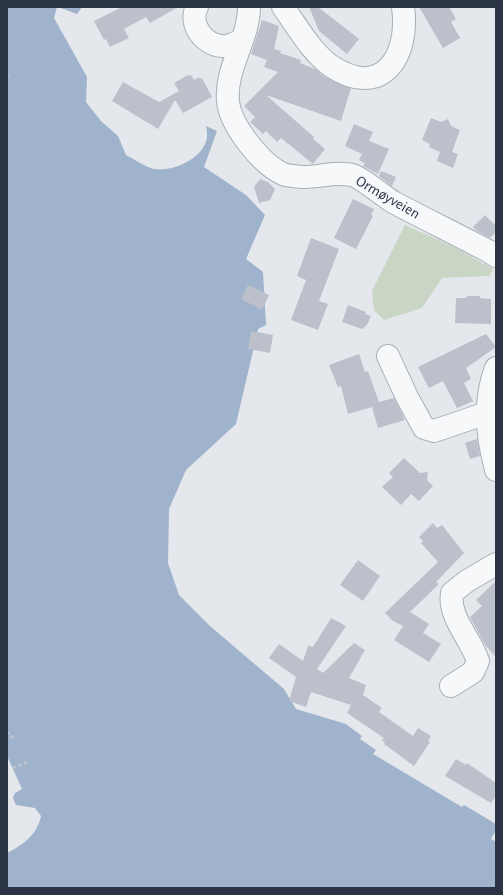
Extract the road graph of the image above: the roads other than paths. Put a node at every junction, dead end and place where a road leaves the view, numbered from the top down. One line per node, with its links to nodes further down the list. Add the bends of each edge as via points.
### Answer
1 (197, 7): 5 (street, via 195,21 205,39 224,46)
2 (249, 7): 5 (street, Ormøyveien, via 245,32)
3 (283, 7): 4 (street, via 329,64 355,78 362,78 376,75 389,68 399,55 403,40)
4 (403, 7)
5 (240, 41): 6 (street, Ormøyveien, via 228,86 228,102 231,115 243,136 267,162 284,174 303,177 353,175 395,203)
6 (494, 252)
7 (388, 356): 9 (street, via 406,397 424,428 434,431)
8 (496, 368): 9 (street, via 490,387)
9 (487, 413): 10 (street)
10 (496, 470)
11 (496, 564): 12 (street, via 452,593 458,622 478,661 473,672)
12 (451, 686)

